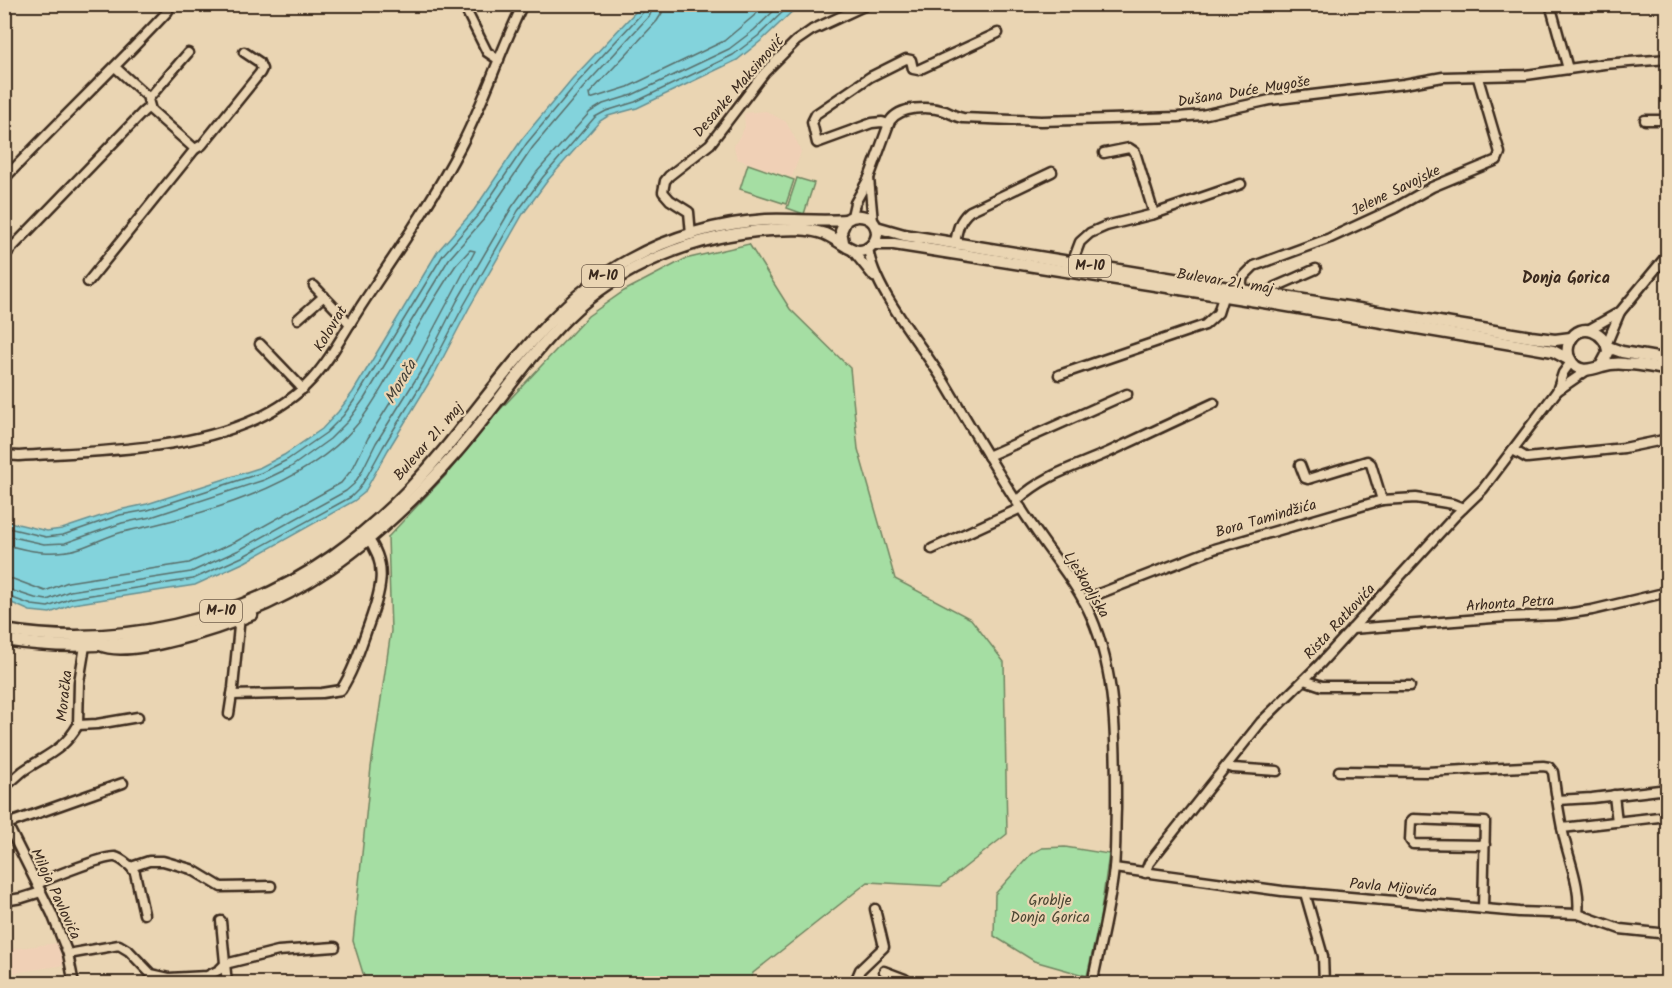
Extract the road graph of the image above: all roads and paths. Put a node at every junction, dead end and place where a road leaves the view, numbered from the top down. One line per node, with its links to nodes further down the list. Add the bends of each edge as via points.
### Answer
1 (463, 4): 10 (street, via 487,52)
2 (523, 4): 10 (street, Kolovrat)
3 (867, 4): 27 (street, Desanke Maksimović, via 796,41 764,74 710,144 669,176 663,192 689,212)
4 (1550, 4): 12 (street)
5 (168, 11): 11 (street)
6 (998, 33): 17 (street, via 918,70 913,69 908,59 888,68 862,81 816,114 812,122 817,143 872,123)
7 (244, 52): 18 (street, via 260,62 260,73 202,146)
8 (188, 53): 14 (street)
9 (1668, 59): 12 (street, Dušana Duće Mugoše)
10 (499, 60): 44 (street, Kolovrat, via 474,120 437,191)
11 (115, 67): 14 (street); 22 (street)
12 (1568, 69): 13 (street, Dušana Duće Mugoše)
13 (1478, 78): 17 (street, Dušana Duće Mugoše, via 1443,77 1270,100 1178,117 1041,122 963,118 939,110 909,109 895,114); 38 (street, Jelene Savojske, via 1500,153 1497,160 1330,238 1254,266 1243,277)
14 (149, 103): 18 (street); 32 (street)
15 (1645, 120): 16 (street)
16 (1668, 120)
17 (888, 124): 21 (street)
18 (195, 149): 35 (street)
19 (1104, 153): 24 (street, via 1129,148 1135,152)
20 (1052, 172): 28 (street, via 970,211 958,226)
21 (869, 177): 25 (street); 26 (street)
22 (4, 179)
23 (1241, 184): 24 (street)
24 (1154, 214): 33 (street, via 1090,233 1080,242)
25 (849, 218): 26 (main road, Bulevar 21. maj / M-10, via 864,215); 27 (main road, Bulevar 21. maj / M-10, via 748,221); 29 (main road, via 841,231)
26 (874, 225): 28 (main road, Bulevar 21. maj / M-10); 30 (main road, via 876,239)
27 (691, 235): 67 (main road, Bulevar 21. maj / M-10, via 628,260 571,300)
28 (955, 244): 33 (main road, Bulevar 21. maj / M-10)
29 (847, 246): 30 (main road, Bulevar 21. maj / M-10, via 863,250); 36 (street, Lješkopljska); 67 (main road, Bulevar 21. maj / M-10, via 823,233 807,230 739,233 678,249 613,282 558,327 456,453 413,499)
30 (870, 246): 36 (street, Lješkopljska, via 870,259); 41 (main road, Bulevar 21. maj / M-10, via 916,247)
31 (1668, 254): 42 (street)
32 (4, 256)
33 (1072, 263): 38 (main road, Bulevar 21. maj / M-10)
34 (1316, 269): 39 (street, via 1275,287)
35 (88, 282)
36 (879, 282): 62 (street, Lješkopljska)
37 (314, 286): 40 (street)
38 (1240, 291): 39 (main road, Bulevar 21. maj / M-10)
39 (1267, 295): 46 (main road, Bulevar 21. maj / M-10, via 1531,337)
40 (324, 296): 43 (street); 44 (street)
41 (1223, 297): 50 (main road, Bulevar 21. maj / M-10, via 1553,351); 54 (street, via 1218,314 1204,325)
42 (1620, 312): 45 (street); 48 (street)
43 (298, 319)
44 (350, 324): 55 (street, Kolovrat, via 330,359)
45 (1588, 330): 46 (main road, Bulevar 21. maj / M-10); 48 (main road, via 1601,335)
46 (1571, 338): 50 (main road)
47 (260, 344): 55 (street)
48 (1607, 345): 49 (main road, via 1622,352); 51 (main road, via 1607,358)
49 (1668, 360)
50 (1570, 361): 53 (main road, Bulevar 21. maj / M-10); 56 (street, Rista Ratkovića)
51 (1601, 366): 52 (main road, via 1636,364); 53 (main road)
52 (1668, 370)
53 (1586, 371): 56 (street, Rista Ratkovića)
54 (1059, 375)
55 (303, 389): 61 (street, Kolovrat, via 245,424 173,443)
56 (1557, 391): 60 (street, Rista Ratkovića)
57 (1127, 394): 62 (street)
58 (1214, 403): 65 (street, via 1059,472 1032,487)
59 (1668, 439): 60 (street, via 1624,448 1527,458)
60 (1514, 450): 66 (street, Rista Ratkovića)
61 (4, 455)
62 (988, 456): 65 (street, Lješkopljska)
63 (1300, 465): 64 (street, via 1308,479 1367,461)
64 (1382, 500): 66 (street, Bora Tamindžića, via 1410,498); 70 (street, Bora Tamindžića, via 1214,549)
65 (1019, 505): 68 (street); 70 (street, Lješkopljska)
66 (1463, 508): 72 (street, Rista Ratkovića)
67 (366, 535): 71 (main road, Bulevar 21. maj / M-10, via 329,569); 73 (main road, Bulevar 21. maj / M-10, via 282,585 197,619 96,635); 78 (street, via 380,560 379,599 350,677 341,690)
68 (932, 549)
69 (1668, 592): 72 (street, Arhonta Petra, via 1558,615)
70 (1083, 600): 96 (street, Lješkopljska, via 1100,638 1111,700 1116,767)
71 (240, 618): 75 (main road, Bulevar 21. maj / M-10, via 147,640); 78 (street)
72 (1353, 629): 76 (street, Rista Ratkovića)
73 (4, 630)
74 (4, 640): 75 (main road, Bulevar 21. maj / M-10)
75 (85, 646): 81 (street, Moračka)
76 (1304, 680): 77 (street, via 1322,686); 82 (street, Rista Ratkovića, via 1261,722)
77 (1410, 686)
78 (232, 695): 79 (street)
79 (229, 714)
80 (138, 717): 81 (street)
81 (78, 725): 86 (street, Moračka, via 58,749)
82 (1227, 766): 83 (street); 97 (street, Rista Ratkovića, via 1164,844)
83 (1277, 771)
84 (1339, 771): 89 (street, via 1427,772 1544,765 1553,772)
85 (123, 783): 91 (street)
86 (4, 787)
87 (1668, 789): 88 (street)
88 (1614, 795): 89 (street); 92 (street)
89 (1557, 800): 93 (street)
90 (1668, 816): 92 (street)
91 (6, 821): 99 (street, Miloja Pavlovića)
92 (1617, 822): 93 (street)
93 (1562, 828): 105 (street, via 1576,879)
94 (1485, 845): 94 (street, via 1485,822 1411,821 1413,843); 103 (street)
95 (131, 867): 98 (street, via 163,861 191,869 221,887); 99 (street, via 112,857 68,871); 104 (street)
96 (1114, 868): 97 (street, Pavla Mijovića); 116 (street, Lješkopljska)
97 (1146, 873): 100 (street, Pavla Mijovića)
98 (271, 886)
99 (39, 888): 101 (street, via 22,898); 109 (street, Miloja Pavlovića)
100 (1305, 893): 103 (street, Pavla Mijovića); 117 (street, via 1323,956)
101 (4, 901)
102 (875, 909): 114 (street, via 884,947 860,970)
103 (1483, 909): 105 (street, Pavla Mijovića)
104 (144, 914)
105 (1578, 914): 107 (street, Pavla Mijovića, via 1620,929)
106 (221, 921): 110 (street)
107 (1668, 934)
108 (335, 946): 110 (street, via 278,951)
109 (68, 954): 110 (street, via 119,945 151,974 169,978 207,976); 112 (street, Miloja Pavlovića)
110 (225, 964): 113 (street)
111 (884, 971): 115 (street, via 905,979)
112 (74, 984)
113 (227, 984)
114 (854, 984)
115 (907, 984)
116 (1092, 984)
117 (1324, 984)

